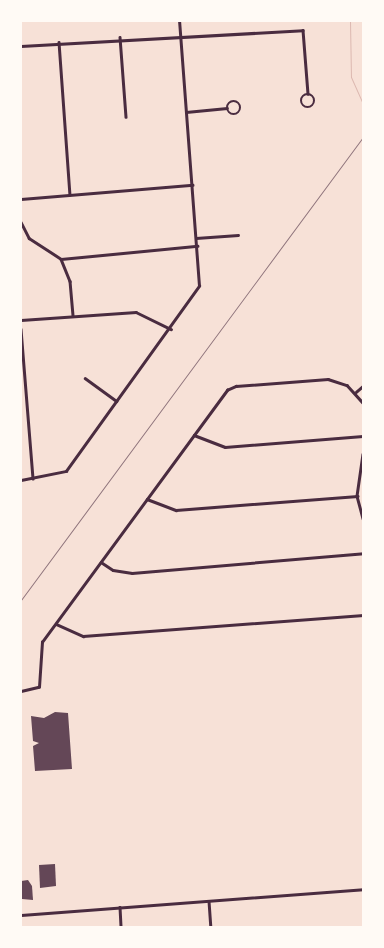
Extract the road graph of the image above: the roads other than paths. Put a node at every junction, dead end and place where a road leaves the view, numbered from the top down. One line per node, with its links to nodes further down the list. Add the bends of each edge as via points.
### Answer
1 (179, 21): 3 (street)
2 (120, 37): 3 (street); 4 (street); 9 (street)
3 (180, 39): 6 (street, via 303,30); 8 (street)
4 (59, 42): 5 (street); 11 (street)
5 (21, 46)
6 (308, 94): 6 (street, via 301,101 308,108 315,100)
7 (227, 108): 7 (street, via 232,115 241,110 235,101); 8 (street)
8 (186, 112): 10 (street)
9 (126, 117)
10 (192, 185): 11 (street); 15 (street)
11 (70, 195): 12 (street)
12 (21, 199)
13 (21, 222): 17 (street, via 29,238)
14 (238, 235): 15 (street)
15 (196, 238): 16 (street)
16 (197, 246): 17 (street); 21 (street, via 199,283)
17 (61, 259): 18 (street, via 70,281)
18 (73, 316): 19 (street); 21 (street, via 141,312)
19 (21, 320)
20 (21, 329): 30 (street)
21 (171, 329): 25 (street)
22 (85, 378): 25 (street)
23 (363, 386): 24 (street)
24 (356, 392): 26 (street); 27 (street, via 328,379 236,386 225,393)
25 (117, 401): 30 (street, via 66,471)
26 (363, 403)
27 (194, 435): 28 (street, via 225,447); 33 (street)
28 (363, 436)
29 (363, 454): 32 (street)
30 (33, 479): 31 (street)
31 (21, 480)
32 (357, 496): 33 (street, via 176,510); 34 (street)
33 (147, 499): 36 (street)
34 (363, 518)
35 (363, 553): 36 (street, via 132,573 113,570)
36 (100, 562): 38 (street)
37 (363, 615): 38 (street, via 83,636)
38 (56, 624): 39 (street, via 41,646 40,688)
39 (21, 691)
40 (363, 889): 41 (street)
41 (209, 900): 42 (street); 45 (street)
42 (120, 907): 43 (street); 44 (street)
43 (21, 914)
44 (121, 927)
45 (210, 927)

